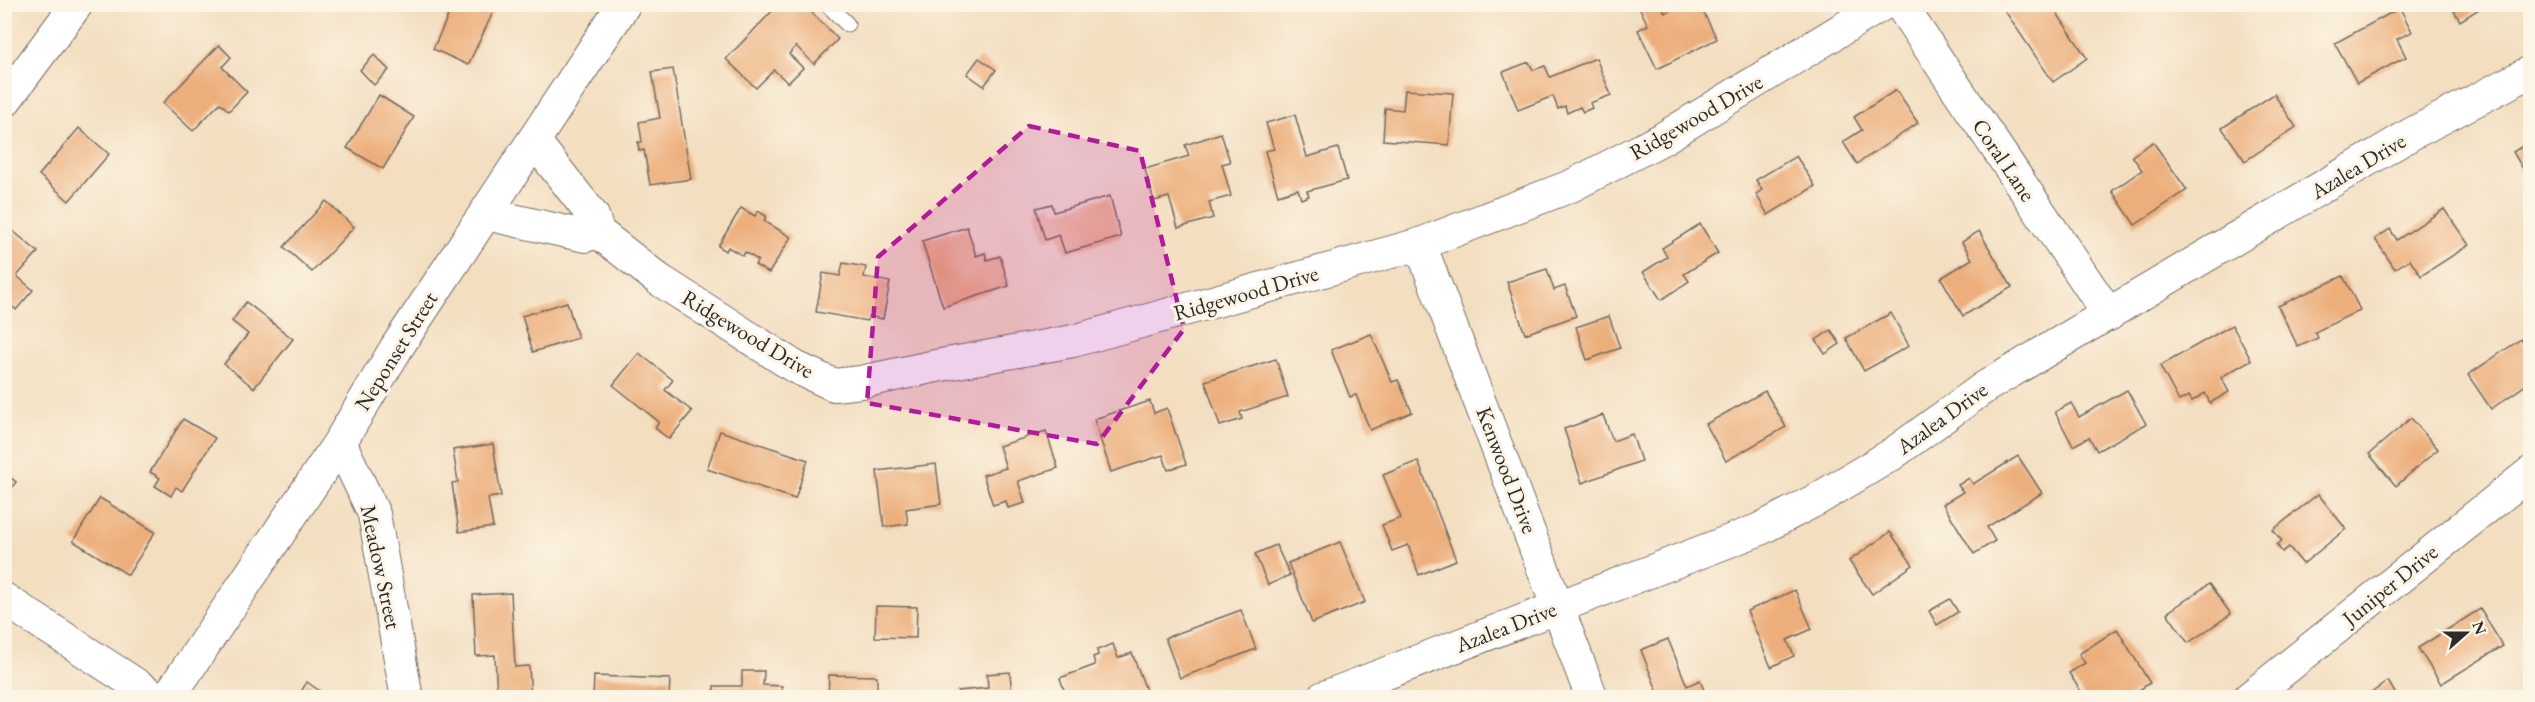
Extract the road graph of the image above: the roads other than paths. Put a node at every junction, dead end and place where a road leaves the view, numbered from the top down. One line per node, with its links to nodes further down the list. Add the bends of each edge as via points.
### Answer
1 (77, 4): 10 (street)
2 (599, 4): 8 (main road)
3 (624, 4): 8 (main road, Neponset Street)
4 (827, 4): 7 (lane)
5 (1884, 4): 14 (street, Ridgewood Drive, via 1662,139 1582,181)
6 (1900, 4): 15 (street, Coral Lane)
7 (847, 24)
8 (601, 39): 11 (main road, Neponset Street)
9 (2530, 72): 15 (street, Azalea Drive, via 2413,133)
10 (4, 102)
11 (535, 142): 12 (main road, Neponset Street); 13 (street, Ridgewood Drive, via 593,216)
12 (486, 214): 13 (street, via 585,236); 16 (main road, Neponset Street, via 397,347)
13 (598, 232): 14 (street, Ridgewood Drive, via 658,279 795,367 834,384 1072,341)
14 (1420, 244): 19 (street, Kenwood Drive)
15 (2109, 315): 19 (street, Azalea Drive, via 1985,387 1891,455 1816,500 1758,530)
16 (340, 442): 21 (main road, Neponset Street); 22 (street, Meadow Street, via 374,514)
17 (2530, 473): 25 (street, Juniper Drive)
18 (4, 599): 20 (street)
19 (1559, 606): 23 (street, Azalea Drive); 24 (street, Kenwood Drive)
20 (158, 698)
21 (168, 698)
22 (407, 698)
23 (1322, 698)
24 (1592, 698)
25 (2249, 698)

